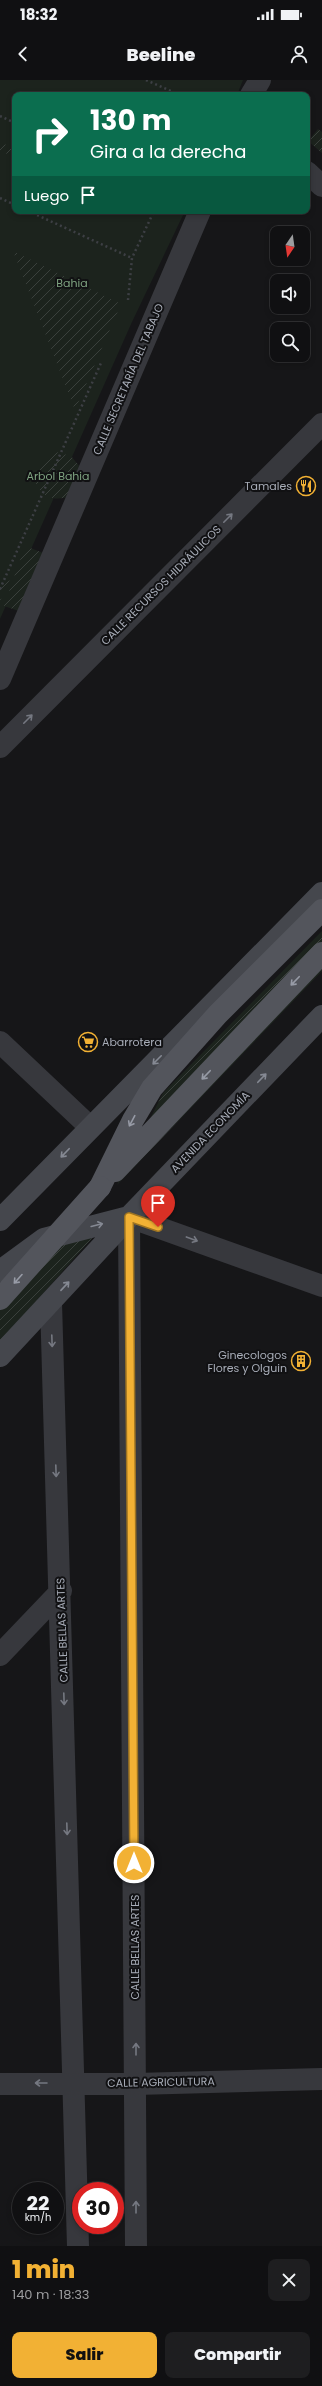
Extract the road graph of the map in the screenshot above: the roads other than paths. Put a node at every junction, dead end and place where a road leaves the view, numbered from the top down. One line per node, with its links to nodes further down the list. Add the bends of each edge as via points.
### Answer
1 (260, 80): 2 (street)
2 (254, 92)
3 (310, 175): 4 (street)
4 (322, 186)
5 (199, 214): 7 (street, CALLE SECRETARÍA DEL TABAJO)
6 (322, 424): 8 (street, CALLE RECURSOS HIDRÁULICOS, one-way to 6)
7 (0, 679)
8 (0, 747)
9 (322, 893): 14 (main road, one-way to 14)
10 (322, 910): 15 (main road, one-way to 15, via 218,1014 152,1088)
11 (322, 953): 15 (main road, one-way to 15)
12 (322, 1016): 16 (main road, AVENIDA ECONOMÍA, one-way to 12)
13 (0, 1042): 14 (street)
14 (90, 1127): 17 (main road, one-way to 17)
15 (100, 1187): 20 (main road, one-way to 20, bridge)
16 (129, 1217): 18 (main road, one-way to 16, via 44,1239); 19 (street, one-way to 19); 21 (main road, AVENIDA ECONOMÍA, one-way to 16); 28 (street, CALLE BELLAS ARTES, one-way to 16)
17 (0, 1220)
18 (0, 1271)
19 (322, 1286)
20 (0, 1299)
21 (51, 1302): 22 (main road, AVENIDA ECONOMÍA); 23 (street, CALLE BELLAS ARTES, one-way to 23)
22 (0, 1356)
23 (60, 1592): 24 (street); 26 (street, CALLE BELLAS ARTES, one-way to 26)
24 (0, 1655)
25 (322, 2079): 28 (street, CALLE AGRICULTURA)
26 (74, 2083): 27 (street, CALLE AGRICULTURA, one-way to 27); 28 (street, CALLE AGRICULTURA); 29 (street, CALLE BELLAS ARTES)
27 (0, 2084)
28 (136, 2084): 30 (street, CALLE BELLAS ARTES, one-way to 28)
29 (78, 2246)
30 (136, 2246)

